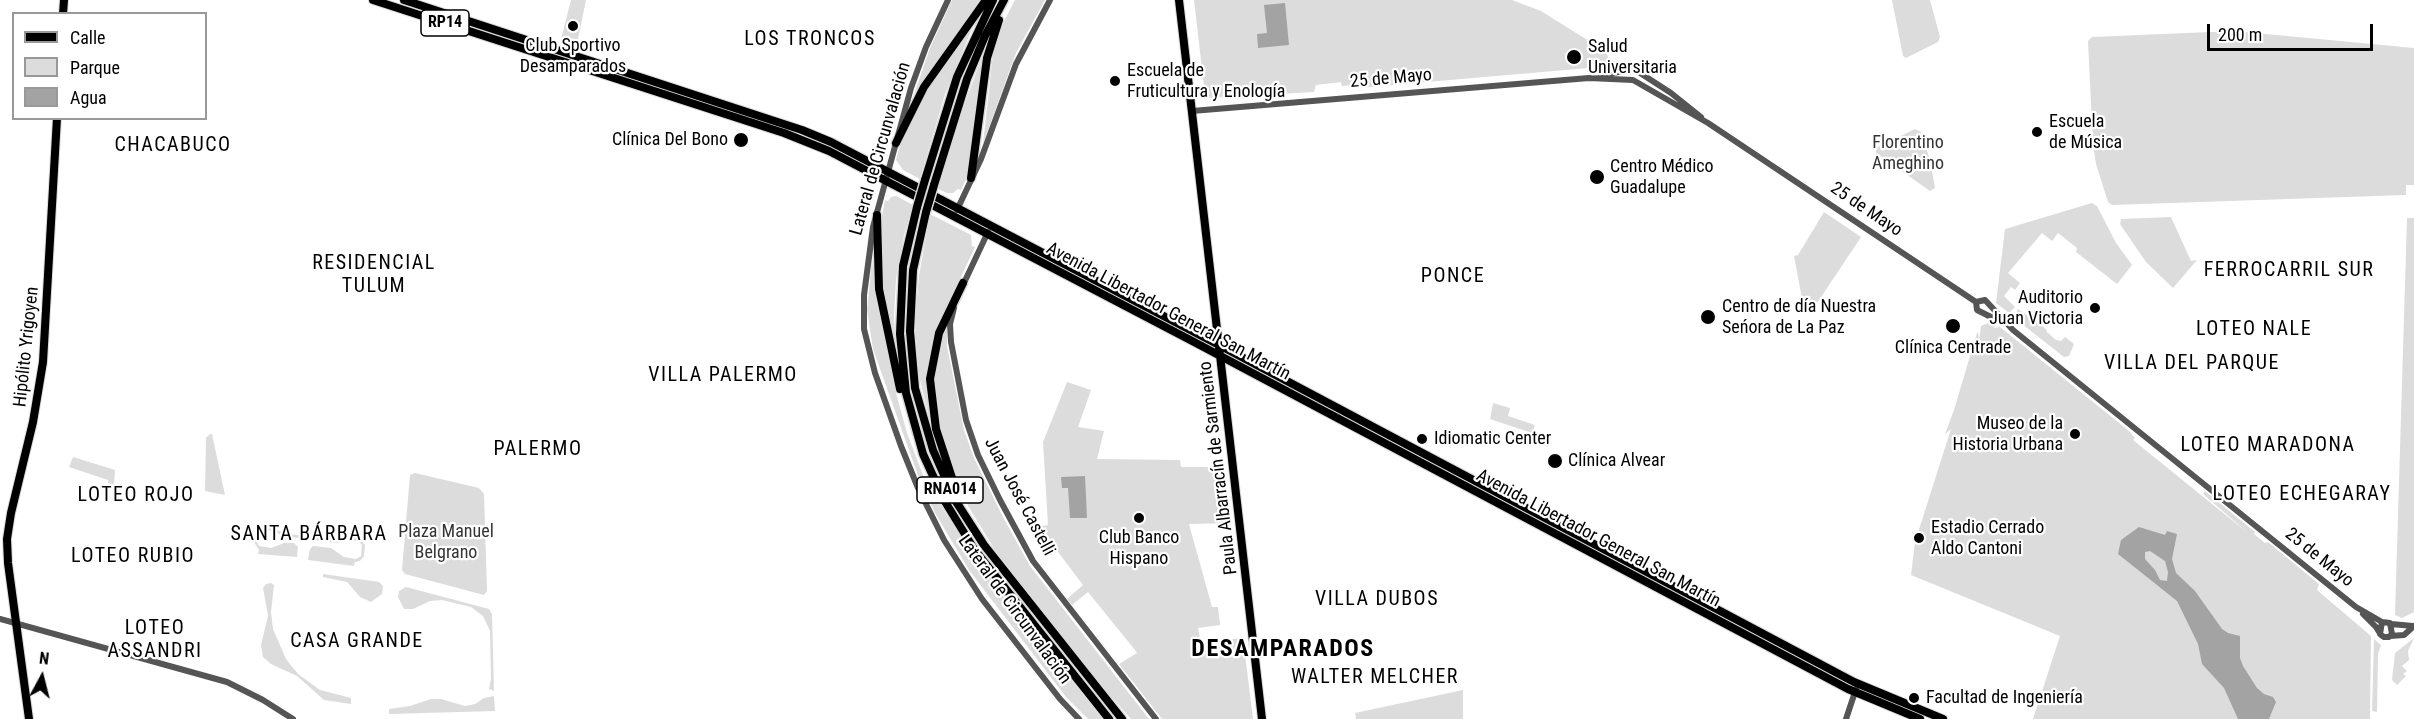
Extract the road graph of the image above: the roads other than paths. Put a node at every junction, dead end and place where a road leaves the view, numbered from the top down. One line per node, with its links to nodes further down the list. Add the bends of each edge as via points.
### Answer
1 (373, 0): 21 (main road, Avenida Libertador General San Martín / RP14, via 792,136)
2 (404, 0): 19 (main road, Avenida Libertador General San Martín / RP14, via 802,130)
3 (948, 0): 18 (street, Lateral de Circunvalación, via 923,56)
4 (986, 0): 18 (highway, via 924,87)
5 (993, 0): 34 (highway, RNA014, bridge, via 955,81 903,266 903,372 909,407)
6 (1005, 0): 20 (highway, via 989,50); 35 (highway, RNA014, bridge, via 967,79 926,212 911,294 913,372 920,411 948,485)
7 (1050, 0): 20 (street, via 1013,71)
8 (1179, 0): 16 (main road, Paula Albarracín de Sarmiento)
9 (1628, 70): 10 (street); 11 (street, 25 de Mayo); 12 (street, via 1626,76)
10 (1637, 71): 12 (street, via 1637,77); 13 (street)
11 (1592, 78): 12 (street, 25 de Mayo); 16 (street, 25 de Mayo)
12 (1631, 80): 14 (street, 25 de Mayo)
13 (1668, 91): 14 (street); 15 (street)
14 (1662, 97): 15 (street, 25 de Mayo)
15 (1673, 100): 28 (street, 25 de Mayo)
16 (1192, 111): 32 (main road, Paula Albarracín de Sarmiento)
17 (57, 120): 39 (main road, Hipólito Yrigoyen, via 40,389 8,534)
18 (896, 143): 19 (street, Lateral de Circunvalación)
19 (888, 171): 21 (street, Lateral de Circunvalación); 22 (main road, Avenida Libertador General San Martín / RP14)
20 (971, 178): 22 (street)
21 (886, 181): 23 (street, Lateral de Circunvalación); 24 (main road, Avenida Libertador General San Martín / RP14)
22 (958, 207): 24 (street); 25 (main road, Avenida Libertador General San Martín / RP14)
23 (877, 215): 34 (highway, via 877,274 882,308 910,427); 47 (street, Lateral de Circunvalación, via 865,282 864,329 875,373 916,484 965,575)
24 (953, 216): 26 (main road, Avenida Libertador General San Martín / RP14)
25 (992, 225): 26 (street, Juan José Castelli); 32 (main road, Avenida Libertador General San Martín)
26 (987, 234): 27 (street, Juan José Castelli); 33 (main road, Avenida Libertador General San Martín)
27 (963, 283): 35 (highway, via 939,333 930,385 940,445); 50 (street, Juan José Castelli, via 953,310 950,336 963,409 978,455 1033,561)
28 (1976, 302): 29 (street, via 1983,299); 30 (street, via 1976,308)
29 (1988, 304): 30 (street); 31 (street, 25 de Mayo)
30 (1982, 312): 31 (street, 25 de Mayo)
31 (2012, 328): 36 (street, 25 de Mayo)
32 (1219, 345): 33 (main road, Paula Albarracín de Sarmiento); 44 (main road, Avenida Libertador General San Martín)
33 (1221, 356): 44 (main road, Avenida Libertador General San Martín); 51 (main road, Paula Albarracín de Sarmiento)
34 (928, 466): 48 (highway, RNA014, via 974,549)
35 (970, 524): 49 (highway, RNA014)
36 (2356, 607): 38 (street, 25 de Mayo); 42 (street, 25 de Mayo)
37 (0, 619): 39 (street)
38 (2382, 622): 40 (street); 42 (street)
39 (16, 623): 45 (main road, Hipólito Yrigoyen); 46 (street, via 227,682)
40 (2391, 624): 41 (street); 43 (street)
41 (2414, 626): 43 (street, via 2404,635)
42 (2380, 634): 43 (street)
43 (2390, 636)
44 (1857, 687): 52 (street); 53 (main road, Avenida Libertador General San Martín); 54 (main road, Avenida Libertador General San Martín)
45 (29, 719)
46 (293, 719)
47 (1079, 719)
48 (1109, 719)
49 (1122, 719)
50 (1156, 719)
51 (1262, 719)
52 (1846, 719)
53 (1920, 719)
54 (1943, 719)

